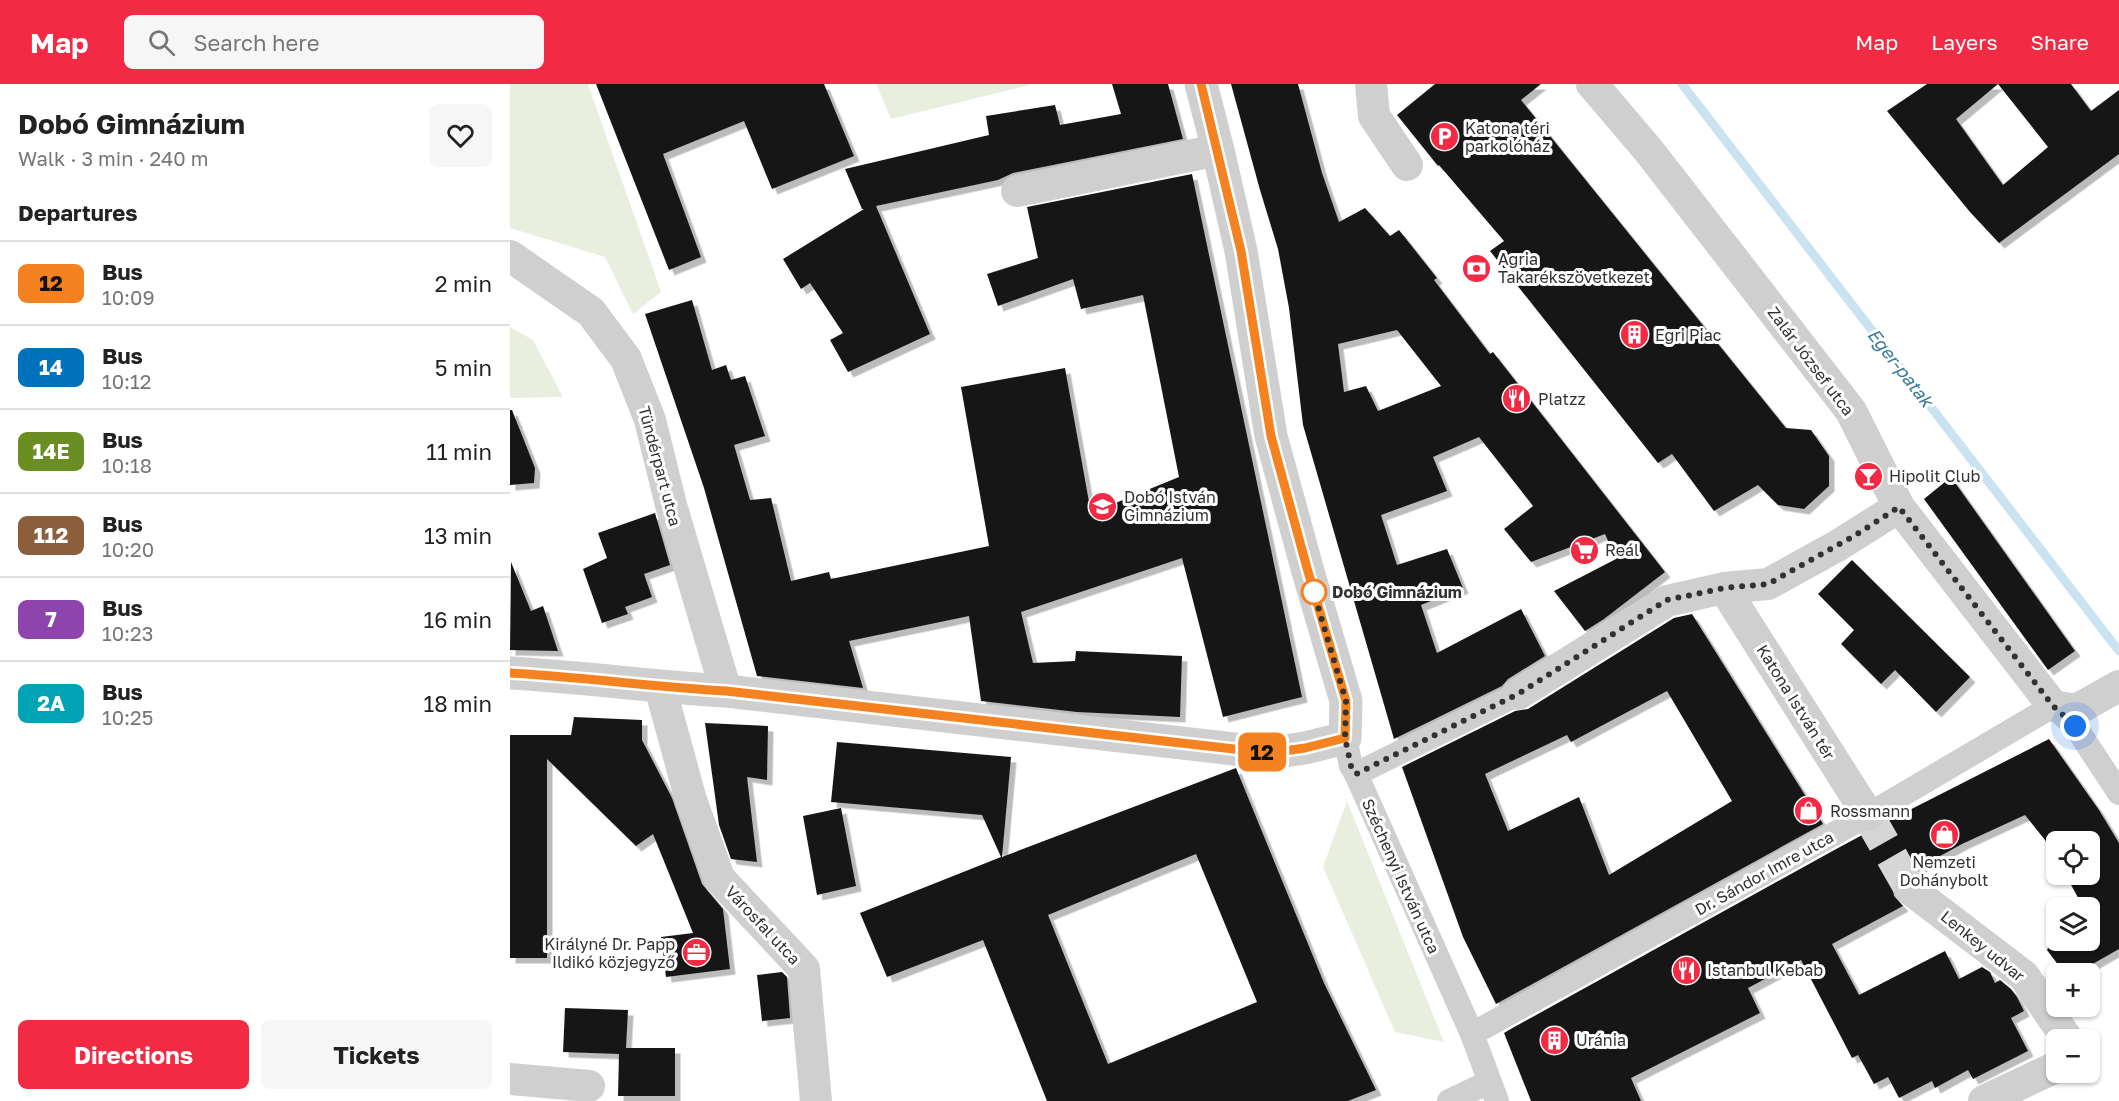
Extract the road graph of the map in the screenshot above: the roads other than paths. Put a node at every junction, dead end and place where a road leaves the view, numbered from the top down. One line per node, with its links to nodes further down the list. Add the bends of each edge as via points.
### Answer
1 (1201, 84): 4 (street, Széchenyi István utca)
2 (1371, 84): 5 (street, via 1374,116)
3 (1592, 84): 8 (street, Zalár József utca, via 1649,151 1851,411)
4 (1218, 150): 6 (street); 16 (street, Széchenyi István utca, via 1241,251 1271,436 1346,701)
5 (1407, 165)
6 (1017, 191)
7 (510, 256): 13 (street, Tündérpart utca, via 591,312 626,359 650,420 670,505)
8 (1899, 507): 9 (street, via 1768,584); 15 (street, Zalár József utca)
9 (1724, 588): 14 (street, via 1667,600); 19 (street, Katona István tér)
10 (510, 674): 11 (street)
11 (660, 687): 13 (street); 27 (street, Városfal utca, via 691,800 719,878 804,969)
12 (2113, 690): 15 (street, via 2076,710)
13 (726, 691): 16 (street, via 1269,753)
14 (1518, 694): 17 (street)
15 (2053, 706): 18 (street, Zalár József utca, via 2075,726); 19 (street, Dr. Sándor Imre utca)
16 (1345, 738): 17 (street, Széchenyi István utca)
17 (1356, 774): 22 (street, Széchenyi István utca)
18 (2119, 793)
19 (1868, 815): 22 (street, Dr. Sándor Imre utca)
20 (1910, 889): 21 (street, Lenkey udvar, via 2024,976)
21 (2060, 1029)
22 (1472, 1034): 26 (street, Széchenyi István utca)
23 (2046, 1072): 29 (street)
24 (510, 1079): 25 (street)
25 (589, 1086)
26 (1493, 1092): 28 (street)
27 (816, 1101)
28 (1449, 1101)
29 (1984, 1101)

